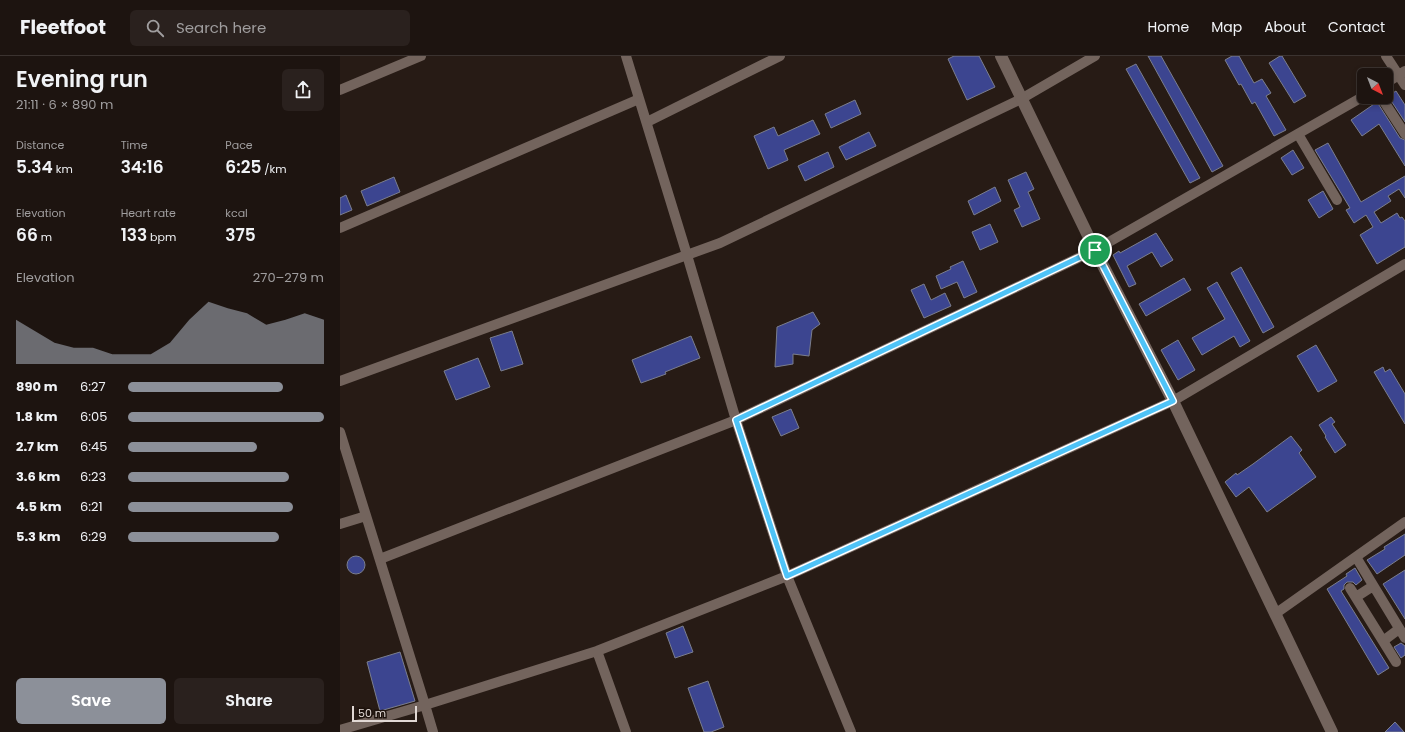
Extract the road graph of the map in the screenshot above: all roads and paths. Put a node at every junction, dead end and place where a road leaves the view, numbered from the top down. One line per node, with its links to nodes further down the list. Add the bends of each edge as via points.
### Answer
1 (421, 56): 10 (street)
2 (626, 56): 11 (street)
3 (780, 56): 15 (street)
4 (1001, 56): 12 (street)
5 (1095, 56): 12 (street)
6 (1386, 56): 7 (street)
7 (1402, 74): 8 (street); 9 (street)
8 (1393, 79)
9 (1405, 85)
10 (340, 90)
11 (639, 98): 15 (street); 19 (street)
12 (1021, 99): 20 (street); 21 (street, via 720,243)
13 (1357, 100): 16 (street)
14 (1385, 104): 17 (street)
15 (647, 122): 21 (street)
16 (1298, 134): 18 (street); 20 (street)
17 (1405, 134)
18 (1337, 200)
19 (340, 228)
20 (1095, 250): 24 (street); 25 (street)
21 (688, 255): 23 (street); 25 (street)
22 (1405, 264): 24 (street)
23 (340, 381)
24 (1173, 401): 32 (street); 36 (street)
25 (736, 420): 31 (street); 32 (street)
26 (340, 432): 27 (street)
27 (366, 516): 29 (street); 31 (street)
28 (1405, 522): 30 (street)
29 (340, 524)
30 (1356, 557): 33 (street); 36 (street)
31 (380, 559): 41 (street)
32 (787, 576): 39 (street); 45 (street)
33 (1373, 586): 35 (street); 37 (street)
34 (1350, 588): 35 (street)
35 (1356, 597): 38 (street)
36 (1275, 614): 46 (street)
37 (1402, 634): 38 (street)
38 (1383, 641): 40 (street)
39 (597, 651): 41 (street); 44 (street)
40 (1396, 662)
41 (425, 705): 42 (street); 43 (street)
42 (340, 730)
43 (433, 732)
44 (626, 732)
45 (851, 732)
46 (1332, 732)

